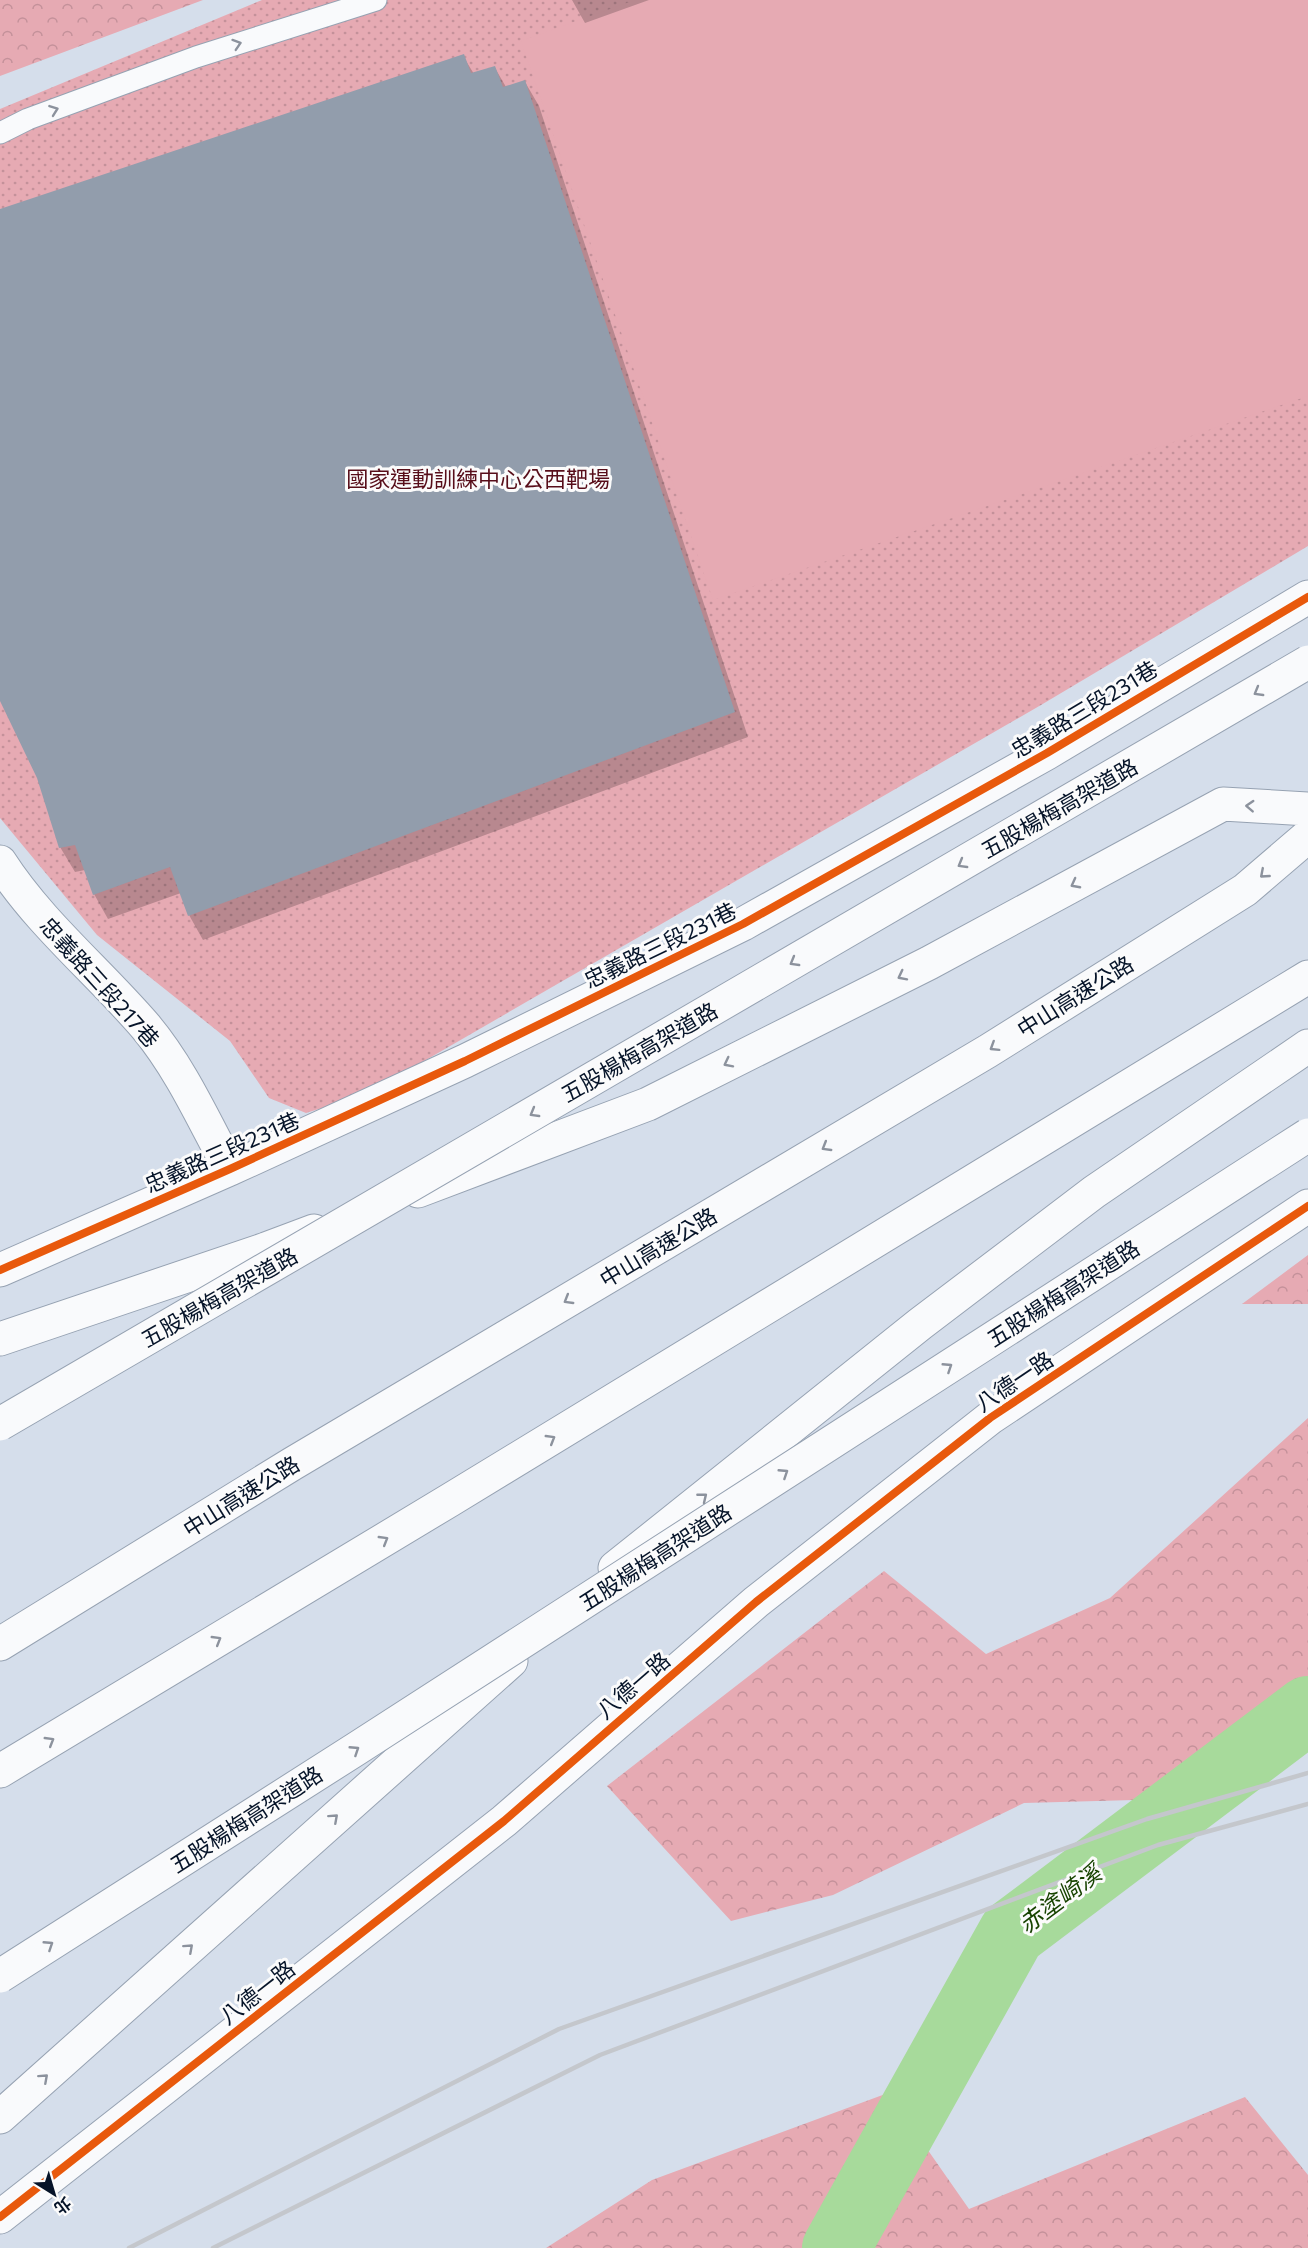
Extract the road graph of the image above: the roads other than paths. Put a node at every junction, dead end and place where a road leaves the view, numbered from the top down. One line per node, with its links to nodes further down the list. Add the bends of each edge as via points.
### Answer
1 (376, 0): 2 (lane, one-way to 1, via 196,57)
2 (0, 133)
3 (1308, 597): 12 (main road, 忠義路三段231巷, via 1047,753 744,924 465,1061)
4 (1308, 662): 16 (main road, 五股楊梅高架道路, one-way to 16, bridge)
5 (1308, 809): 15 (main road, one-way to 15, via 1223,804 929,963 648,1104 266,1249)
6 (1308, 836): 17 (main road, 中山高速公路, one-way to 17, via 1245,890 988,1051 302,1458)
7 (0, 862): 8 (main road, 忠義路三段217巷)
8 (10, 891): 12 (main road, 忠義路三段217巷, via 147,1028 183,1080)
9 (1308, 976): 18 (main road, one-way to 9)
10 (1308, 1046): 20 (main road, one-way to 10, via 619,1564 920,1324 1094,1192)
11 (1308, 1135): 19 (main road, 五股楊梅高架道路, one-way to 11, bridge)
12 (230, 1169): 14 (main road, 忠義路三段231巷)
13 (1308, 1206): 21 (main road, 八德一路, via 990,1418 756,1602 504,1821)
14 (0, 1270)
15 (0, 1339)
16 (0, 1424)
17 (0, 1644)
18 (0, 1771)
19 (0, 1976)
20 (0, 2117)
21 (0, 2217)

